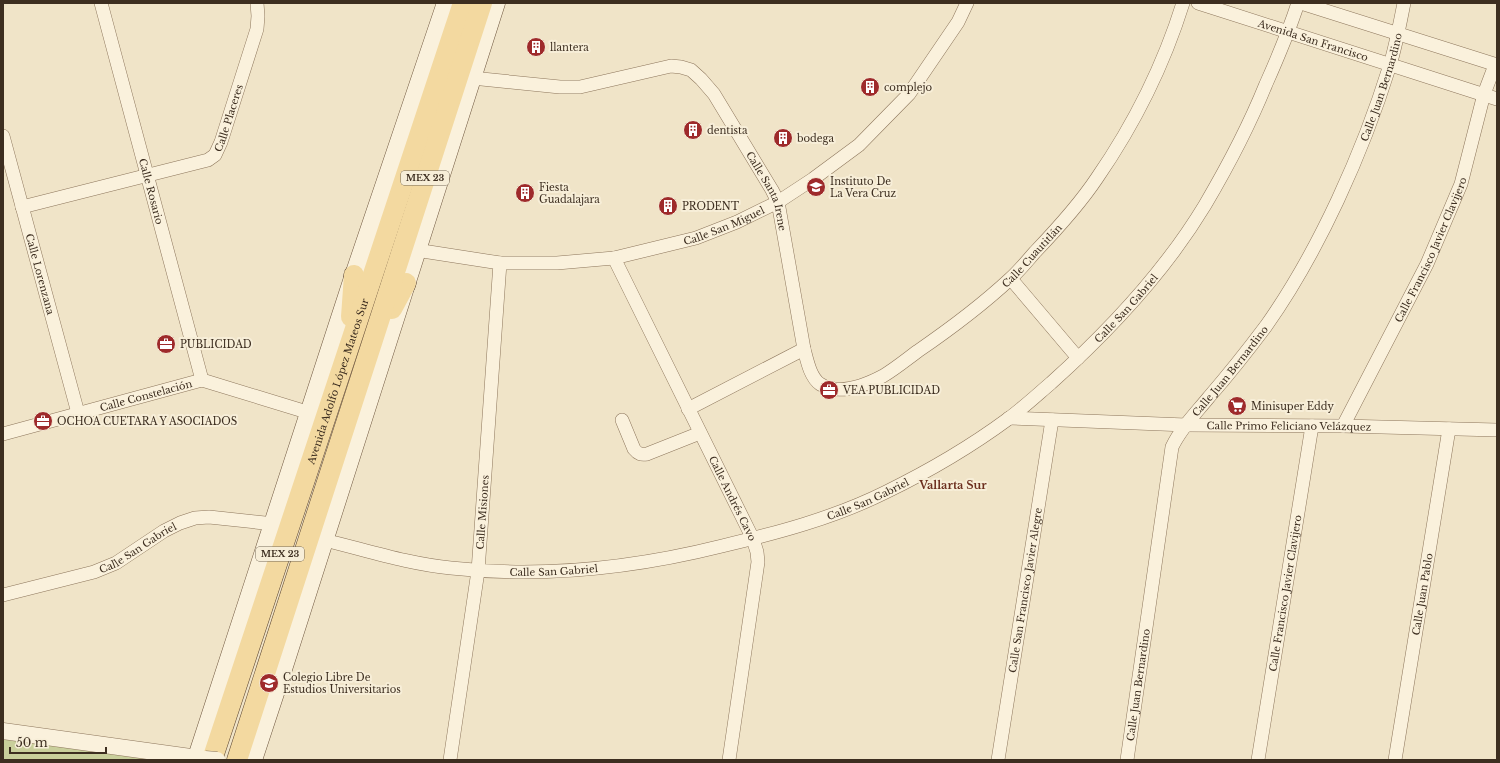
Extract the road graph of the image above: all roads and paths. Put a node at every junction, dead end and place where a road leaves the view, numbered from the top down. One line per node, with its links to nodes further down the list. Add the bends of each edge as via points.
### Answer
1 (101, 3): 21 (street, Calle Rosario)
2 (257, 3): 21 (street, Calle Placeres, via 257,29 215,155 208,160)
3 (446, 3): 27 (main road, Avenida Adolfo López Mateos Sur)
4 (463, 3): 30 (main road, Avenida Adolfo López Mateos Sur / MEX 23)
5 (482, 3): 32 (main road, Avenida Adolfo López Mateos Sur / MEX 23)
6 (496, 3): 17 (main road)
7 (967, 3): 22 (street, Calle San Miguel, via 958,22 909,94 859,144)
8 (1183, 3): 28 (street, Calle Cuautitlán, via 1157,76 1128,131 1097,179 1060,226)
9 (1198, 3): 13 (street, Avenida San Francisco)
10 (1298, 3): 13 (street, Calle San Gabriel)
11 (1301, 3): 14 (street)
12 (1404, 3): 14 (street, Calle Juan Bernardino)
13 (1289, 32): 15 (street, Avenida San Francisco); 33 (street, Calle San Gabriel, via 1251,120 1204,207 1146,286 1114,323)
14 (1398, 34): 15 (street, Calle Juan Bernardino); 16 (street)
15 (1391, 64): 18 (street, Avenida San Francisco); 41 (street, Calle Juan Bernardino, via 1361,147 1334,207 1294,283 1262,332)
16 (1496, 65): 18 (street, Calle Francisco Javier Clavijero)
17 (472, 78): 22 (street, Calle Santa Irene, via 580,87 671,66 691,70 714,94); 24 (main road)
18 (1484, 94): 19 (street, Avenida San Francisco); 43 (street, Calle Francisco Javier Clavijero, via 1461,184 1428,264)
19 (1497, 98)
20 (3, 136): 23 (street, Calle Lorenzana)
21 (147, 176): 23 (street, Calle Placeres); 34 (street, Calle Rosario)
22 (778, 202): 25 (street, Calle San Miguel, via 696,238); 31 (street, Calle Santa Irene)
23 (22, 207): 36 (street, Calle Lorenzana)
24 (416, 250): 26 (street, Calle San Miguel); 29 (main road)
25 (614, 258): 26 (street, Calle San Miguel, via 557,263); 35 (street, Calle Andrés Cavo)
26 (500, 263): 51 (street, Calle Misiones)
27 (354, 275): 30 (main road); 37 (main road, Avenida Adolfo López Mateos Sur)
28 (1011, 279): 31 (street, Calle Cuautitlán, via 949,330 883,375 857,386 840,390 819,384 813,376); 33 (street)
29 (406, 283): 32 (main road); 50 (main road)
30 (349, 349): 54 (main road, Avenida Adolfo López Mateos Sur / MEX 23)
31 (804, 349): 35 (street)
32 (368, 353): 55 (main road, Avenida Adolfo López Mateos Sur / MEX 23)
33 (1078, 358): 38 (street, Calle San Gabriel)
34 (202, 380): 36 (street, Calle Constelación); 37 (street, Calle Constelación)
35 (688, 409): 46 (street, Calle Andrés Cavo)
36 (78, 413): 47 (street, Calle Constelación)
37 (310, 413): 48 (main road, Avenida Adolfo López Mateos Sur)
38 (1009, 418): 40 (street, Calle Primo Feliciano Velázquez); 49 (street, Calle San Gabriel, via 925,472 884,493 839,512)
39 (622, 420): 46 (street, via 634,449 642,455)
40 (1052, 420): 41 (street, Calle Primo Feliciano Velázquez); 59 (street, Calle San Francisco Javier Alegre)
41 (1186, 425): 42 (street, Calle Primo Feliciano Velázquez); 60 (street, Calle Juan Bernardino, via 1172,447)
42 (1312, 426): 43 (street, Calle Primo Feliciano Velázquez); 61 (street, Calle Francisco Javier Clavijero)
43 (1343, 426): 44 (street, Calle Primo Feliciano Velázquez)
44 (1449, 429): 45 (street, Calle Primo Feliciano Velázquez); 62 (street, Calle Juan Pablo)
45 (1497, 430)
46 (700, 433): 49 (street, Calle Andrés Cavo)
47 (3, 434)
48 (274, 524): 52 (street, Calle San Gabriel, via 209,517 195,518 164,531 116,563 94,572); 54 (main road, Avenida Adolfo López Mateos Sur)
49 (753, 539): 51 (street, Calle San Gabriel, via 683,556 615,566 548,572); 58 (street, Calle Andrés Cavo, via 758,562)
50 (324, 540): 51 (street, Calle San Gabriel, via 400,559); 56 (main road)
51 (478, 571): 57 (street, Calle Misiones)
52 (3, 595)
53 (3, 731): 54 (street)
54 (206, 759)
55 (237, 760)
56 (253, 760)
57 (450, 760)
58 (729, 760)
59 (998, 760)
60 (1127, 760)
61 (1258, 760)
62 (1395, 760)

